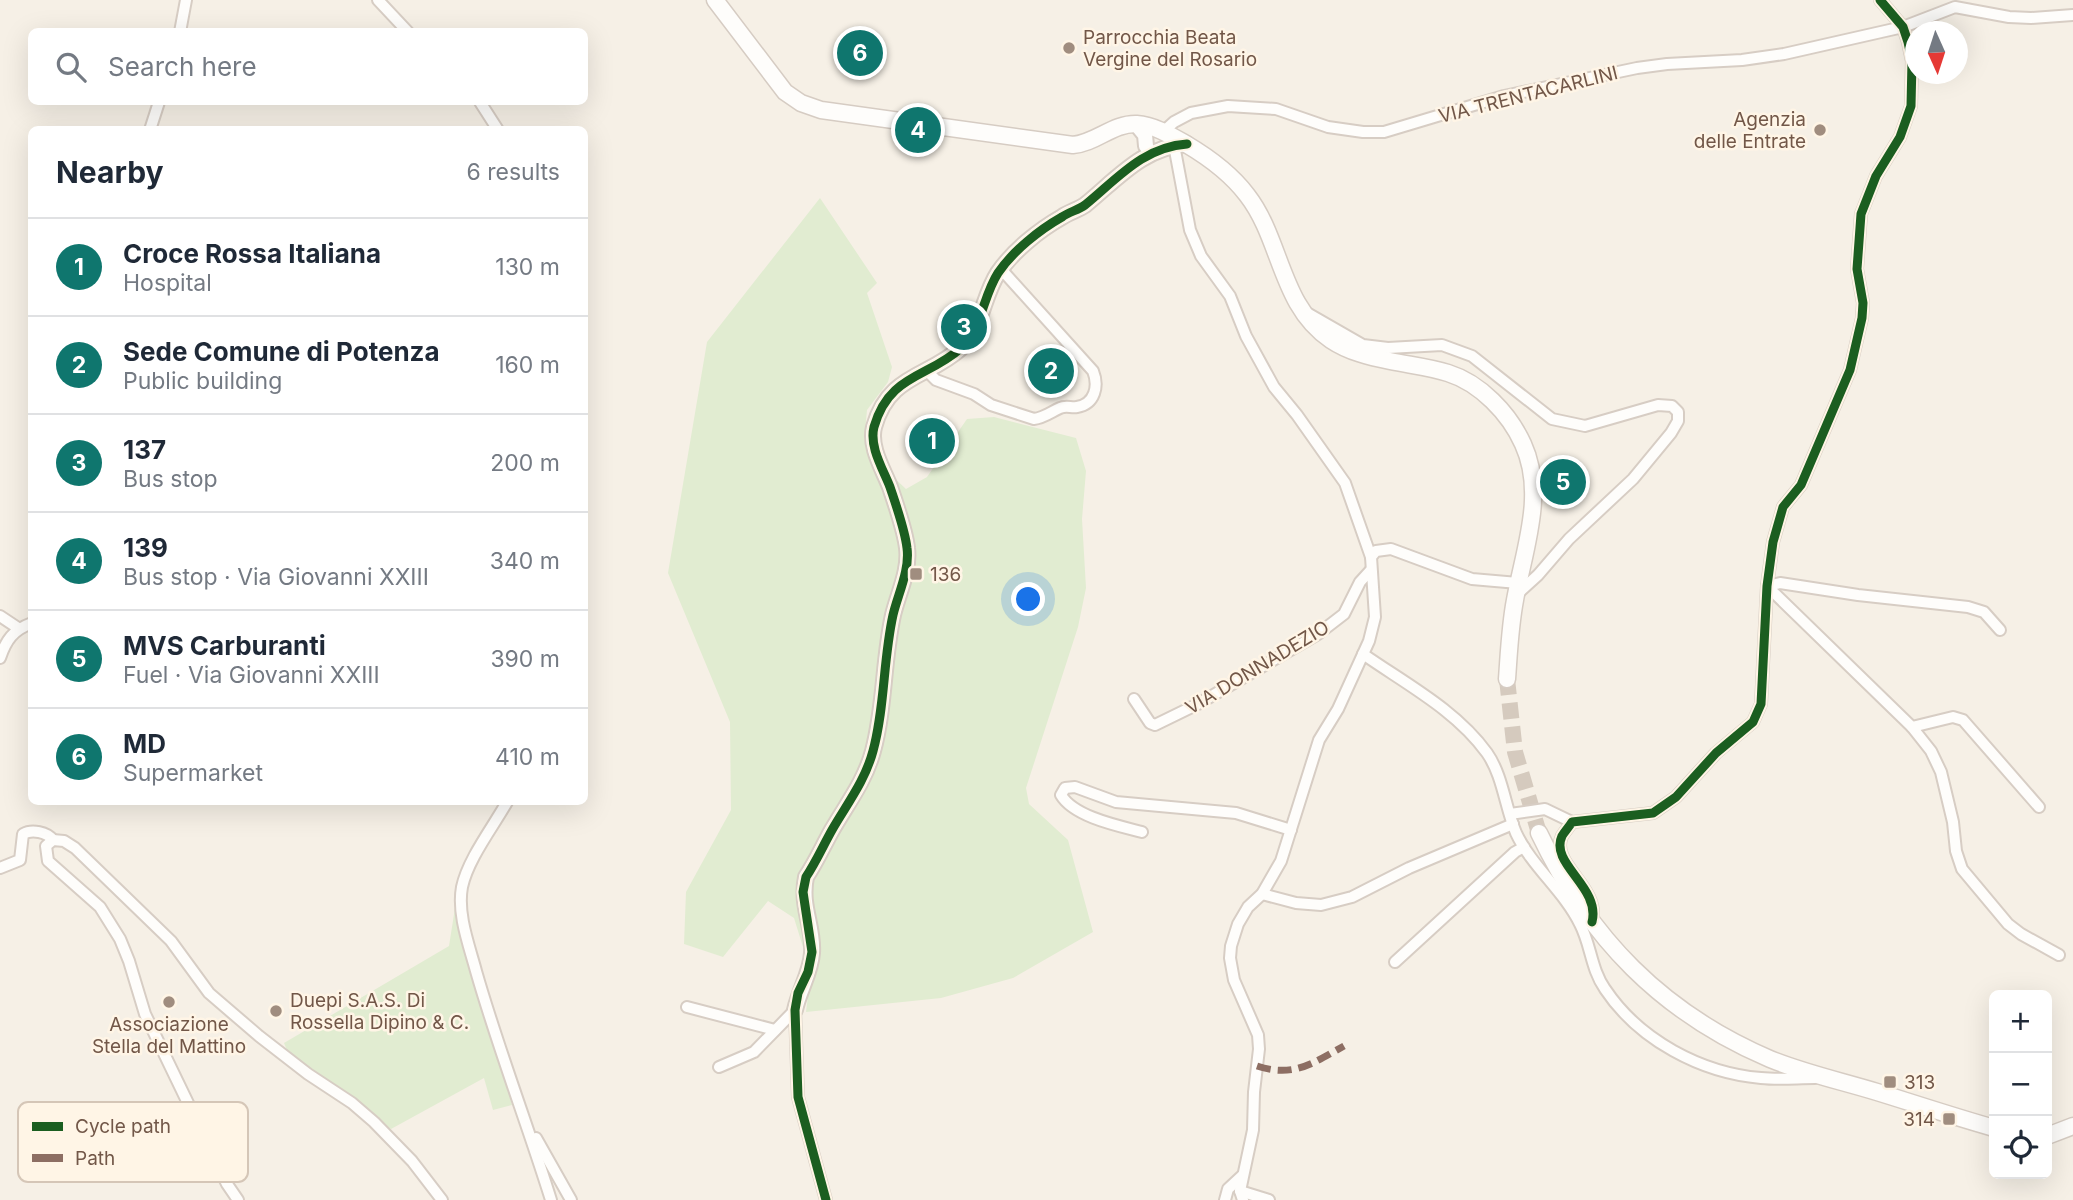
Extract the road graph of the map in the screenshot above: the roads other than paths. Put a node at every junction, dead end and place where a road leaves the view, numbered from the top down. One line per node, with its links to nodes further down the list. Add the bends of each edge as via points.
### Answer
1 (186, 0): 7 (street)
2 (378, 0): 8 (street)
3 (715, 0): 11 (main road, via 785,92 821,110 1073,145)
4 (1880, 0): 6 (street)
5 (2073, 15): 6 (street, VIA TRENTACARLINI, via 2009,17 1955,7)
6 (1903, 27): 14 (street, VIA TRENTACARLINI, via 1767,57 1637,68 1504,96 1384,132 1328,127 1276,108 1228,106 1191,113); 22 (street, via 1912,61 1911,106 1861,214 1857,269 1863,303 1856,349 1801,485 1783,507)
7 (181, 28)
8 (404, 28)
9 (158, 105): 12 (street)
10 (482, 105): 13 (street)
11 (1136, 124): 14 (main road); 16 (street)
12 (151, 126)
13 (495, 126)
14 (1163, 132): 15 (main road); 16 (street, via 1152,138)
15 (1180, 145): 16 (street); 18 (main road, via 1221,169 1247,194); 20 (street, VIA DONNADEZIO, via 1190,230 1201,256 1230,296 1245,336 1275,387 1345,482)
16 (1152, 147): 17 (street, via 1083,206 1036,236)
17 (1001, 269): 19 (street, via 970,338); 19 (street, via 1093,371 1094,395 1082,405 1034,419 991,405 936,380)
18 (1301, 310): 23 (main road, via 1330,340 1350,351 1448,373 1470,383 1514,426 1532,471 1534,495); 23 (street, via 1363,345 1442,345 1472,356 1552,419 1586,426 1658,405 1678,412 1671,433 1633,479 1538,575)
19 (926, 370): 48 (street, via 889,395 874,426 875,448 908,551 888,645 873,753 860,786 806,877 803,892 813,952)
20 (1371, 556): 21 (street, VIA DONNADEZIO); 23 (street, via 1391,549 1472,579)
21 (1370, 571): 28 (street, VIA DONNADEZIO, via 1375,617); 31 (street, VIA DONNADEZIO, via 1344,614 1318,634 1178,715 1155,725)
22 (1767, 586): 27 (street, via 1780,583 1968,607 1984,612); 32 (street); 36 (street, via 1761,704 1753,722 1716,753 1676,797 1653,813)
23 (1517, 589): 30 (main road)
24 (0, 616): 26 (street)
25 (28, 624): 26 (street)
26 (18, 628): 29 (street)
27 (2000, 630)
28 (1363, 654): 35 (street, via 1465,726 1489,756); 37 (street, VIA DONNADEZIO, via 1319,740)
29 (0, 658)
30 (1507, 679)
31 (1134, 699)
32 (1912, 727): 34 (street, via 1959,717); 45 (street, via 1941,772 1962,869 2008,923)
33 (505, 805): 55 (street, via 464,880 461,905 510,1083)
34 (2039, 807)
35 (1511, 819): 36 (street, via 1545,810); 41 (street); 43 (street, via 1352,897 1321,905)
36 (1572, 822): 44 (street, via 1561,838 1562,856 1591,899)
37 (1291, 830): 38 (street, via 1236,813 1135,805 1075,787 1062,790 1063,800 1085,814); 43 (street, VIA DONNADEZIO, via 1281,861)
38 (1142, 832)
39 (1539, 833): 44 (main road, via 1571,894)
40 (53, 840): 42 (street, via 28,831 23,834 20,860); 52 (street, via 47,846 48,861 100,907 120,939 145,1014); 61 (street, via 75,848 153,922 209,993 389,1136)
41 (1524, 847): 46 (street); 51 (street, via 1580,924 1604,988 1656,1041 1686,1057 1743,1076)
42 (0, 868)
43 (1262, 894): 57 (street, VIA DONNADEZIO, via 1238,924 1230,958 1237,990 1259,1040 1253,1130)
44 (1592, 922): 51 (main road, via 1622,959 1669,1002 1733,1042)
45 (2059, 955)
46 (1395, 962)
47 (687, 1007): 49 (street)
48 (795, 1010): 49 (street); 64 (street, via 798,1097)
49 (775, 1030): 50 (street, via 754,1052)
50 (719, 1067)
51 (1825, 1077): 53 (main road)
52 (187, 1102)
53 (1989, 1126)
54 (2073, 1126): 56 (main road)
55 (529, 1128): 62 (street); 63 (street)
56 (2052, 1134)
57 (1242, 1176): 59 (street, VIA DONNADEZIO); 65 (street, VIA DONNADEZIO, via 1228,1189)
58 (226, 1182): 60 (street)
59 (1241, 1196): 66 (street)
60 (238, 1200)
61 (442, 1200)
62 (551, 1200)
63 (571, 1200)
64 (826, 1200)
65 (1225, 1200)
66 (1269, 1200)

